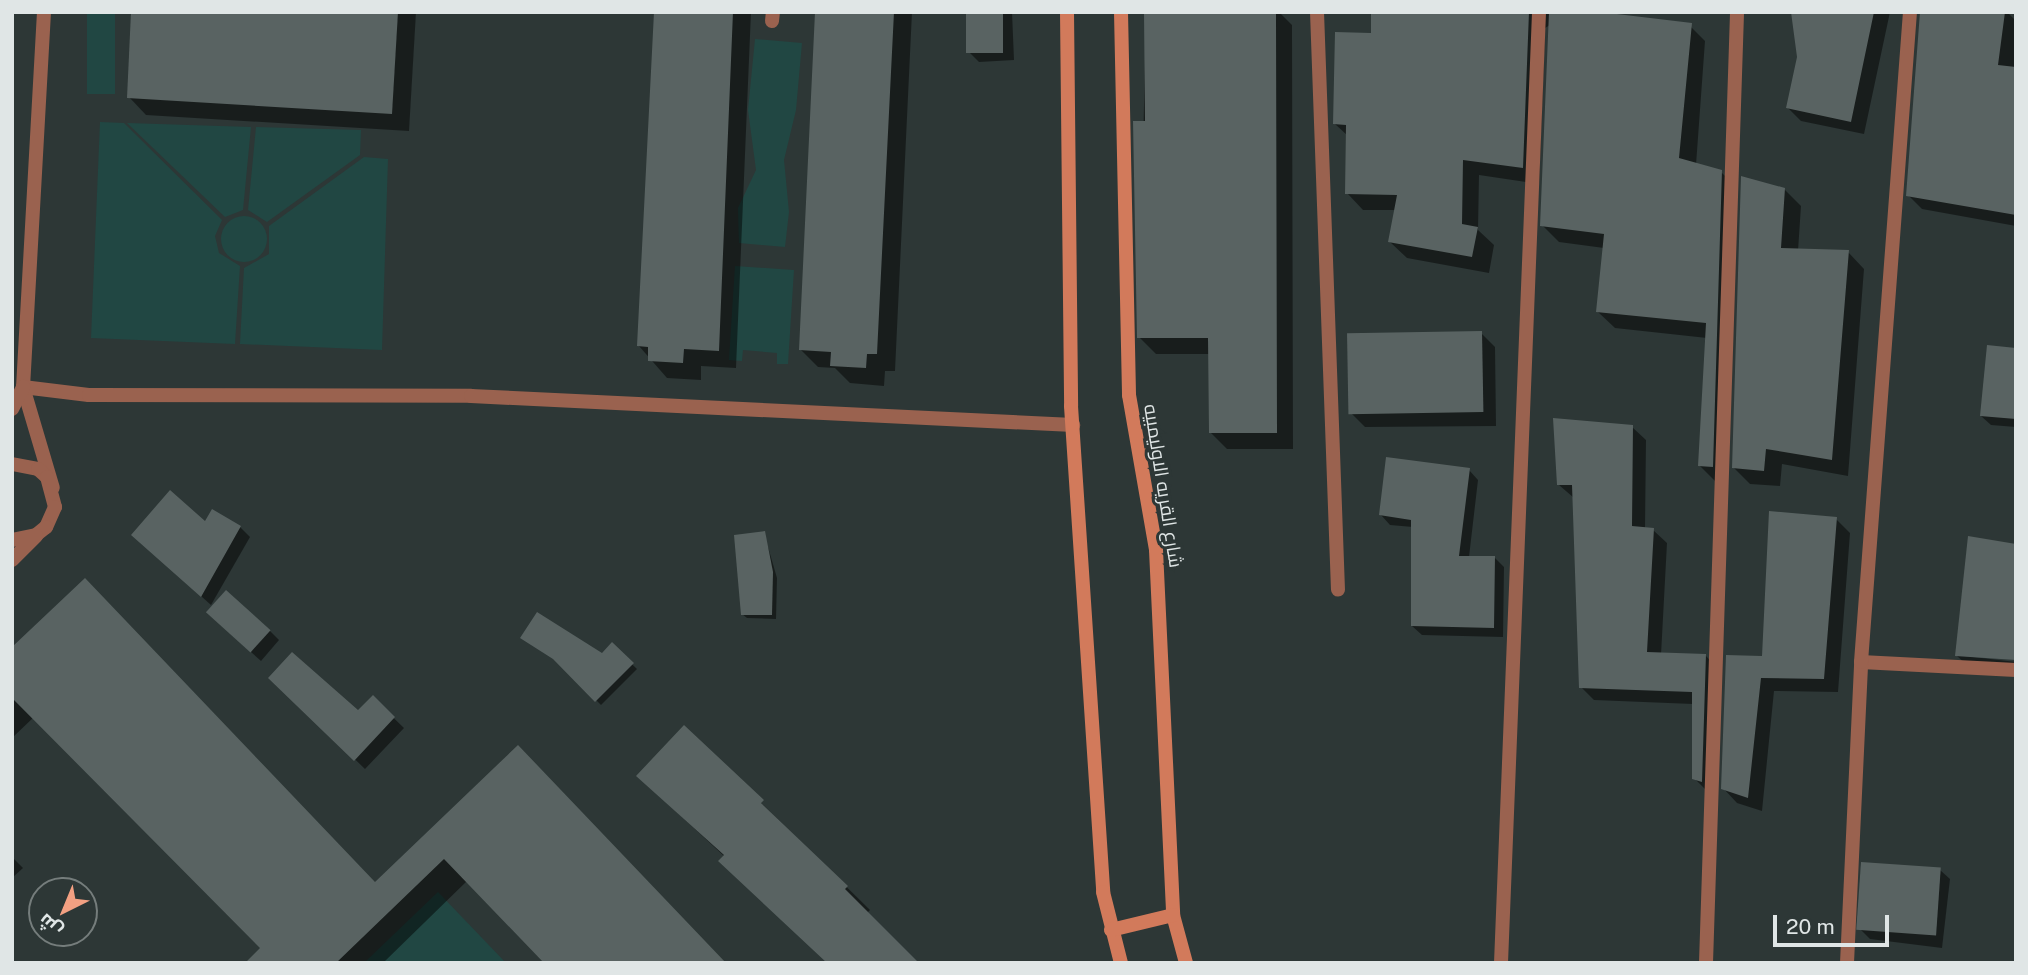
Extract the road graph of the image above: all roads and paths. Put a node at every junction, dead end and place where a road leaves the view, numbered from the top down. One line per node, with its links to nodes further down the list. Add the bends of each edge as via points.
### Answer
1 (44, 12): 8 (street)
2 (1067, 12): 10 (main road)
3 (1121, 12): 19 (main road, شارع القريه الاوليمبيه, via 1129,394 1156,550)
4 (1318, 12): 16 (street)
5 (1539, 12): 23 (street)
6 (1737, 12): 24 (street)
7 (1910, 12): 17 (street)
8 (23, 387): 9 (street); 10 (street, via 89,395 471,396); 12 (street)
9 (12, 409)
10 (1073, 425): 20 (main road, via 1098,837)
11 (12, 464): 12 (street, via 38,469)
12 (53, 488): 13 (street, via 53,517)
13 (36, 535): 14 (street); 15 (street)
14 (12, 540)
15 (12, 560)
16 (1338, 590)
17 (1861, 662): 18 (street); 25 (street)
18 (2016, 670)
19 (1173, 915): 20 (main road); 22 (main road, شارع القريه الاوليمبيه)
20 (1111, 930): 21 (main road)
21 (1121, 963)
22 (1186, 963)
23 (1501, 963)
24 (1706, 963)
25 (1847, 963)

